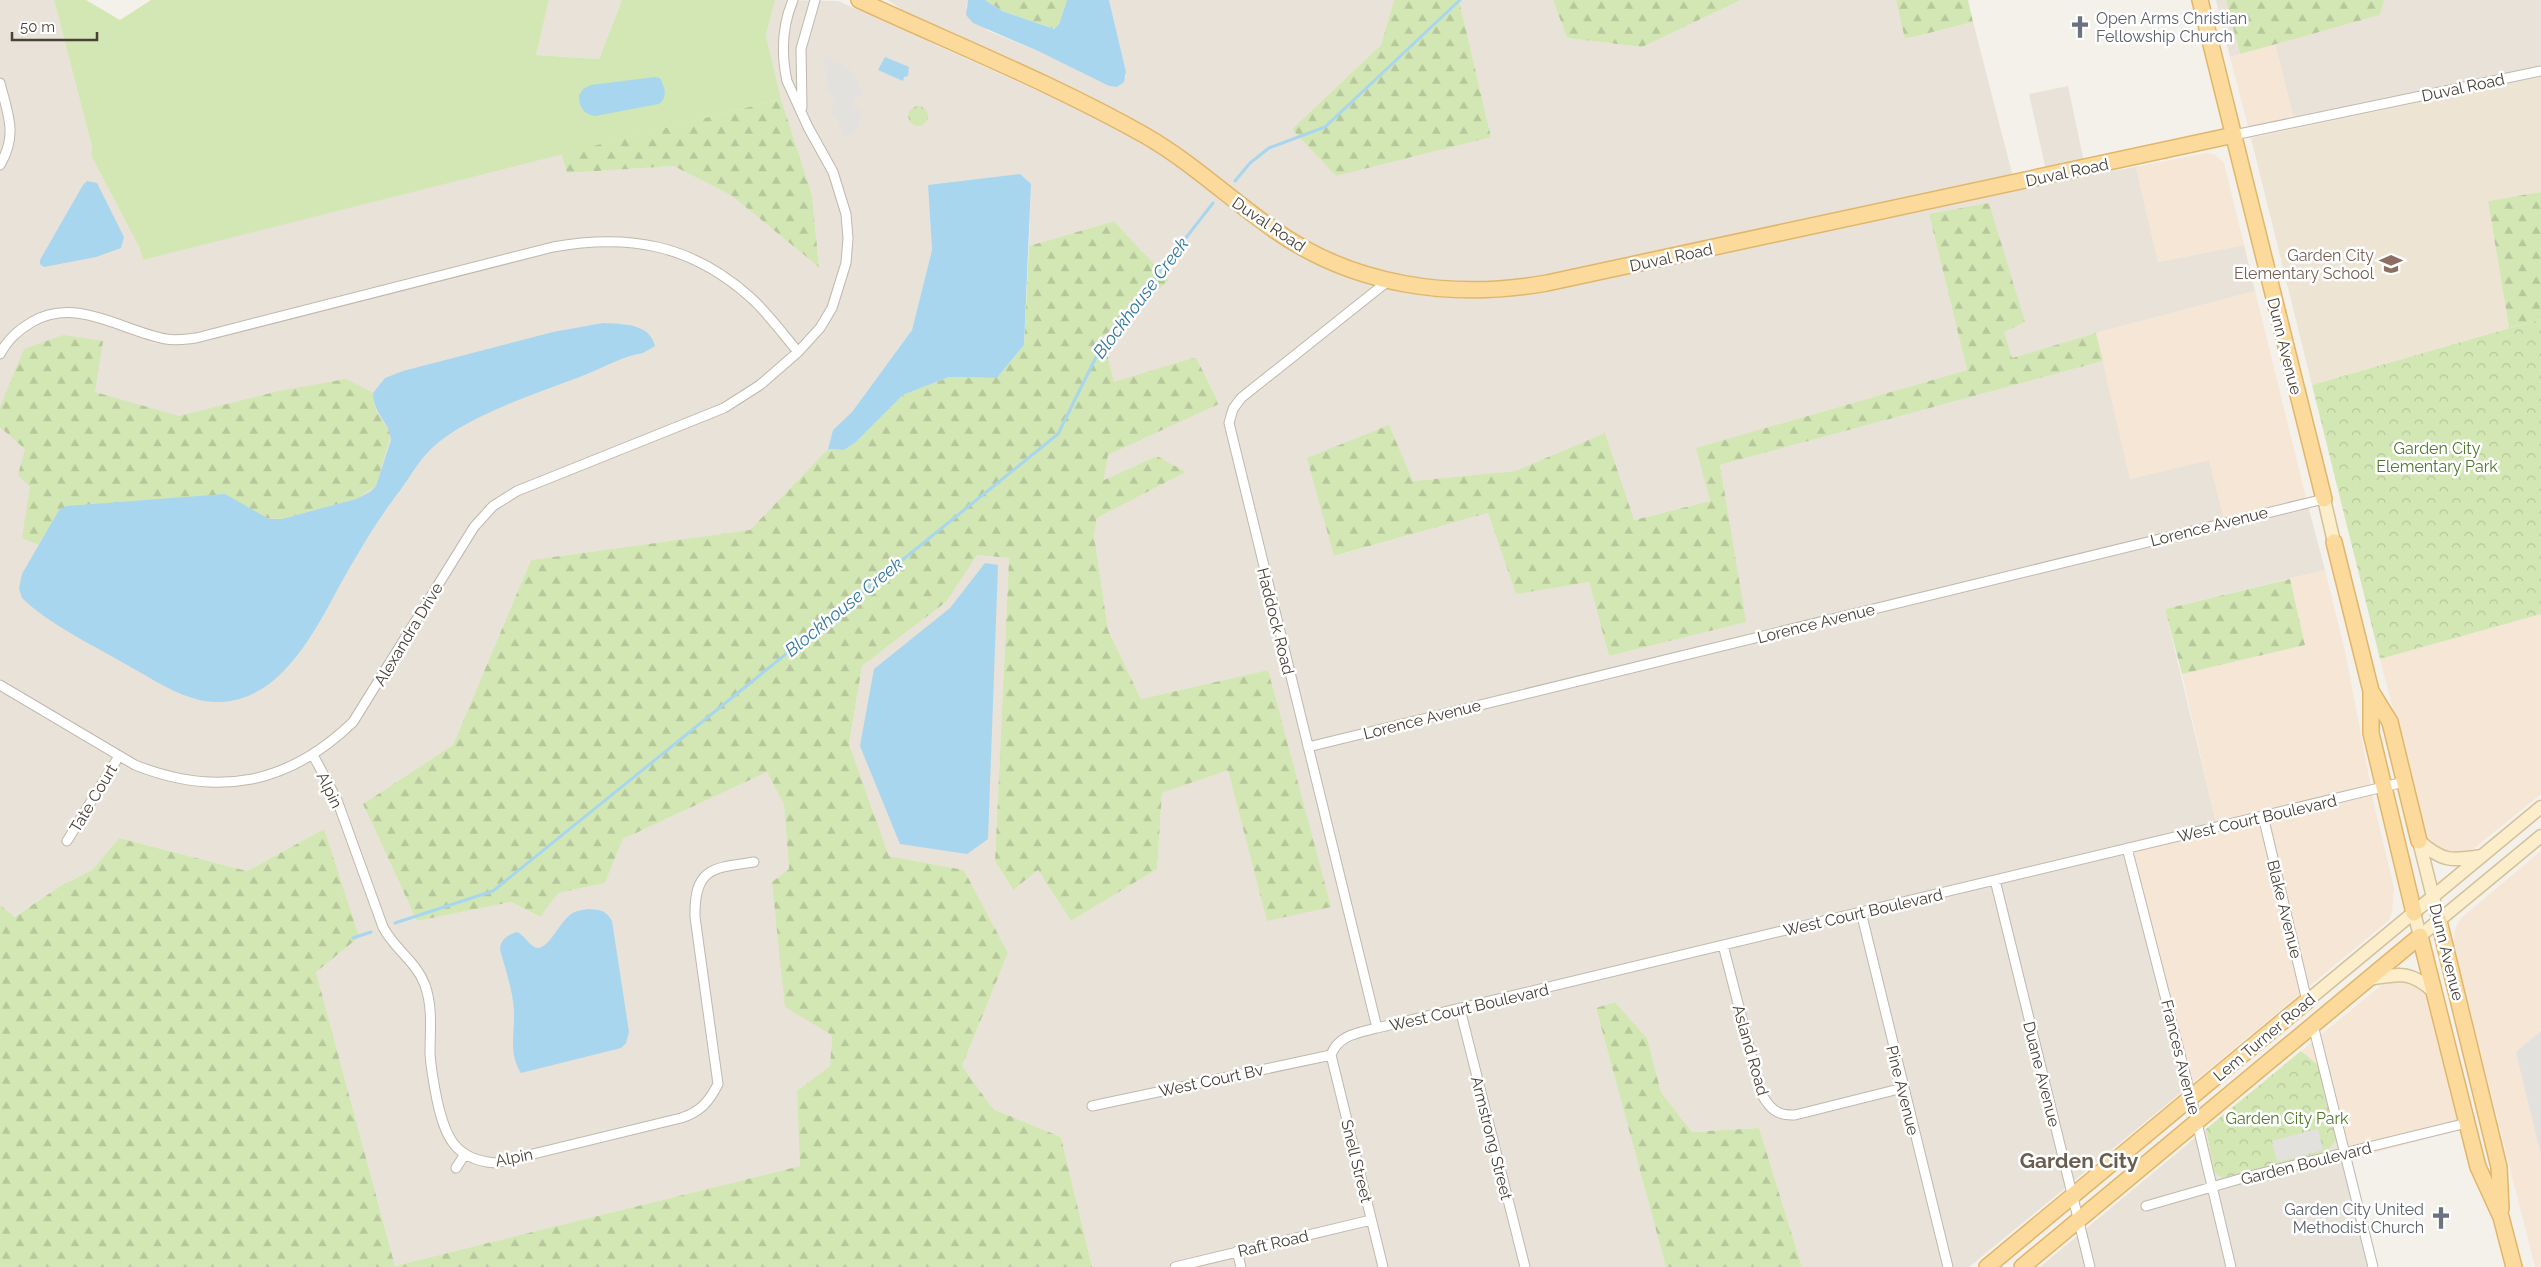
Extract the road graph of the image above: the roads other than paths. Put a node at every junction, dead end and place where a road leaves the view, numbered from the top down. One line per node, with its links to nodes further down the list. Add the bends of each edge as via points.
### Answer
1 (793, 0): 7 (street, Alexandra Drive, via 784,32 783,65 787,81)
2 (815, 0): 7 (street, Alexandra Drive, via 802,48)
3 (858, 0): 10 (main road, Duval Road, via 1095,109 1148,137 1295,243 1345,267)
4 (2200, 0): 8 (main road, Dunn Avenue)
5 (2541, 71): 8 (street, Duval Road)
6 (0, 83): 9 (street, via 11,133)
7 (803, 112): 11 (street, Alexandra Drive, via 841,191 848,238 846,264 832,308 820,328)
8 (2234, 135): 10 (main road, Duval Road, via 1524,287 1445,290); 13 (main road, Dunn Avenue)
9 (0, 165)
10 (1388, 281): 17 (street, Haddock Road, via 1241,398 1229,423)
11 (798, 352): 12 (street, via 752,298 711,268 671,249 604,240 553,247 196,338 166,339 89,314 54,313 24,326); 18 (street, Alexandra Drive, via 760,385 724,408 517,491 493,506 474,526 353,722)
12 (0, 354)
13 (2324, 499): 14 (main road, Dunn Avenue); 17 (street, Lorence Avenue)
14 (2334, 542): 16 (main road, Dunn Avenue)
15 (0, 685): 19 (street, Alexandra Drive)
16 (2371, 692): 20 (main road, Dunn Avenue, via 2390,722); 21 (main road, Dunn Avenue, via 2371,733)
17 (1308, 747): 42 (street, Haddock Road)
18 (313, 755): 19 (street, Alexandra Drive, via 268,775 244,782 222,783 177,779 135,766); 49 (street, Alpin, via 337,800 383,927 409,957 424,984 431,1014 432,1076 442,1123 448,1137)
19 (119, 756): 25 (street, Tate Court)
20 (2404, 782): 21 (street, West Court Boulevard); 26 (main road, Dunn Avenue)
21 (2384, 787): 23 (street, West Court Boulevard); 33 (main road, Dunn Avenue)
22 (2541, 807): 28 (main road, Lem Turner Road)
23 (2262, 816): 27 (street, West Court Boulevard); 39 (street, Blake Avenue)
24 (2541, 836): 34 (main road, Lem Turner Road)
25 (68, 841)
26 (2419, 841): 28 (main road, via 2447,860); 31 (main road, Dunn Avenue)
27 (2127, 848): 30 (street, West Court Boulevard); 45 (street, Frances Avenue)
28 (2482, 856): 31 (main road, Lem Turner Road)
29 (754, 862): 49 (street, Alpin, via 710,871 694,895 718,1084 705,1104 696,1113 681,1118 496,1163 483,1162)
30 (1994, 880): 32 (street, West Court Boulevard); 53 (street, Duane Avenue)
31 (2433, 896): 33 (main road, Lem Turner Road); 34 (main road, Dunn Avenue)
32 (1861, 912): 36 (street, West Court Boulevard); 44 (street, Pine Avenue)
33 (2414, 912): 35 (main road, Dunn Avenue); 39 (main road, Lem Turner Road)
34 (2439, 920): 35 (main road, Lem Turner Road); 55 (main road, Dunn Avenue, via 2499,1167)
35 (2420, 936): 37 (main road, Lem Turner Road); 38 (main road, Dunn Avenue)
36 (1723, 945): 40 (street, West Court Boulevard); 44 (street, Asland Road, via 1761,1093 1775,1112 1796,1115)
37 (2369, 979): 38 (main road, via 2410,975); 41 (main road, Lem Turner Road)
38 (2434, 992): 48 (main road, Dunn Avenue)
39 (2308, 1001): 45 (main road, Lem Turner Road)
40 (1460, 1009): 42 (street, West Court Boulevard); 62 (street, Armstrong Street)
41 (2313, 1025): 47 (main road, Lem Turner Road); 50 (street)
42 (1377, 1028): 43 (street, West Court Boulevard, via 1342,1038 1334,1045)
43 (1331, 1055): 46 (street, West Court Bv); 56 (street, Snell Street)
44 (1903, 1088): 63 (street, Pine Avenue)
45 (2192, 1096): 47 (street, Frances Avenue); 53 (main road, Lem Turner Road)
46 (1092, 1106)
47 (2197, 1121): 52 (street, Frances Avenue); 57 (main road, Lem Turner Road)
48 (2467, 1122): 50 (street, Garden Boulevard); 55 (main road, Dunn Avenue, via 2478,1167)
49 (465, 1154): 51 (street)
50 (2346, 1154): 52 (street, Garden Boulevard); 68 (street)
51 (456, 1168)
52 (2212, 1187): 54 (street, Garden Boulevard); 67 (street, Frances Avenue)
53 (2073, 1196): 57 (street, Duane Avenue); 64 (main road, Lem Turner Road)
54 (2146, 1206)
55 (2501, 1218): 69 (main road, Dunn Avenue)
56 (1372, 1220): 58 (street, Raft Road); 61 (street, Snell Street)
57 (2078, 1220): 65 (main road, Lem Turner Road); 66 (street, Duane Avenue)
58 (1237, 1251): 59 (street, Raft Road); 60 (street)
59 (1175, 1267)
60 (1241, 1267)
61 (1383, 1267)
62 (1524, 1267)
63 (1948, 1267)
64 (1988, 1267)
65 (2022, 1267)
66 (2090, 1267)
67 (2231, 1267)
68 (2373, 1267)
69 (2514, 1267)

